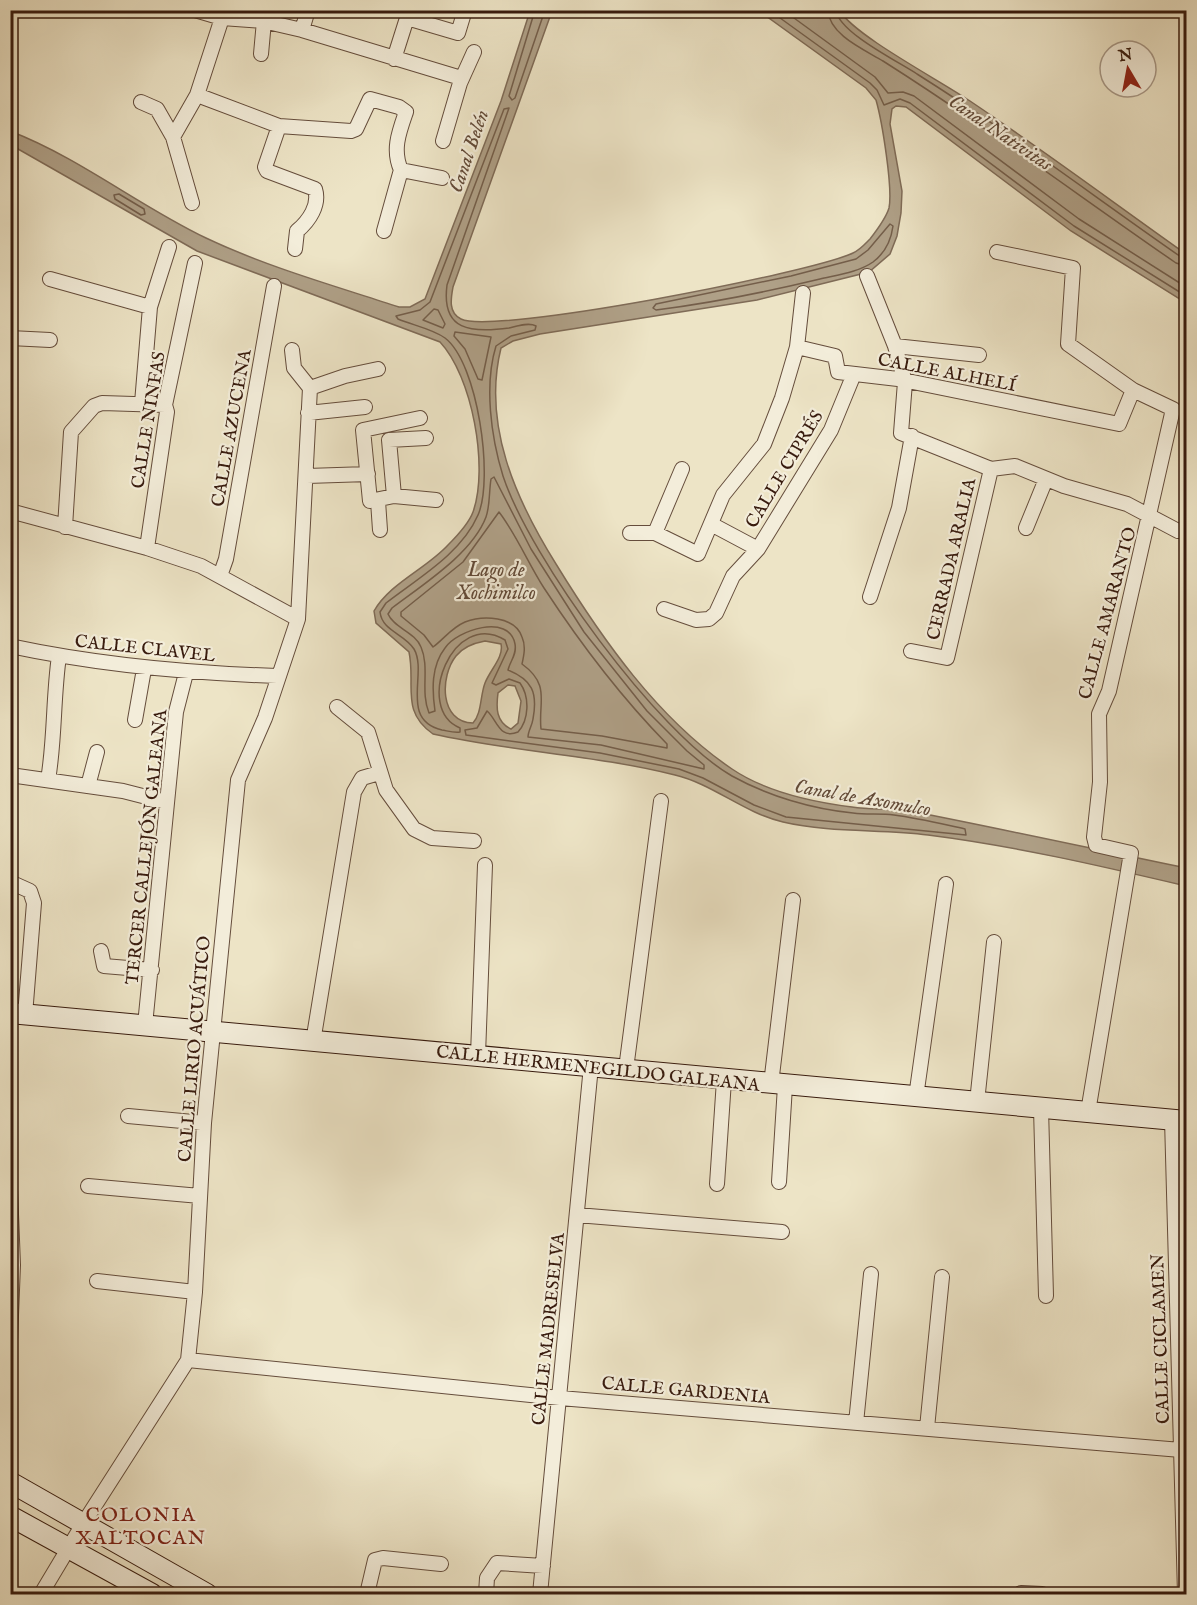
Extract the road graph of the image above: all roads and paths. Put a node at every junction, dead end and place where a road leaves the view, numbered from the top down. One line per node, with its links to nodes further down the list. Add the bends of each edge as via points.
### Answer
1 (195, 10): 5 (street)
2 (308, 10): 6 (street)
3 (465, 10): 9 (street, via 458,33 407,18)
4 (264, 16): 5 (street); 6 (street); 8 (street)
5 (222, 18): 11 (street)
6 (302, 30): 9 (street)
7 (474, 52): 10 (street)
8 (261, 54)
9 (394, 58): 10 (street)
10 (461, 78): 15 (street)
11 (197, 95): 13 (street); 14 (street)
12 (141, 102): 14 (street, via 157,109)
13 (279, 126): 16 (street, via 351,131 356,129 370,99 399,107 406,112 396,148); 21 (street, via 267,171 315,189 316,194 311,219 297,231)
14 (173, 137): 18 (street)
15 (444, 141)
16 (401, 170): 17 (street); 19 (street)
17 (442, 178)
18 (192, 202)
19 (384, 231)
20 (169, 247): 28 (street)
21 (295, 249)
22 (998, 252): 39 (street, CALLE AMARANTO, via 1073,268 1068,344)
23 (195, 263): 41 (street, CALLE NINFAS)
24 (867, 276): 31 (street)
25 (50, 279): 28 (street)
26 (274, 286): 66 (street, CALLE AZUCENA)
27 (803, 293): 32 (street)
28 (150, 307): 40 (street)
29 (10, 338): 30 (street)
30 (50, 340)
31 (895, 346): 34 (street); 37 (street)
32 (797, 347): 36 (street, CALLE ALHELÍ, via 835,356 838,372); 57 (street, via 764,444 723,495)
33 (292, 350): 38 (street, via 294,369)
34 (979, 355)
35 (378, 369): 38 (street, via 345,375)
36 (854, 374): 37 (street, CALLE ALHELÍ); 65 (street, CALLE CIPRÉS, via 831,430)
37 (905, 382): 39 (street, CALLE ALHELÍ, via 1119,424); 45 (street, via 901,433)
38 (310, 388): 43 (street, CALLE LIRIO ACUÁTICO)
39 (1133, 390): 56 (street, CALLE AMARANTO, via 1173,409)
40 (142, 403): 41 (street); 58 (street, via 94,406 71,432)
41 (165, 405): 64 (street, CALLE NINFAS)
42 (365, 407): 43 (street)
43 (308, 413): 50 (street, CALLE LIRIO ACUÁTICO)
44 (420, 418): 49 (street, via 363,430)
45 (912, 436): 48 (street); 67 (street, via 899,508)
46 (426, 438): 52 (street, via 388,440)
47 (682, 469): 63 (street)
48 (991, 469): 51 (street, via 1015,466); 71 (street, CERRADA ARALIA, via 947,658)
49 (368, 474): 50 (street); 54 (street, via 370,501)
50 (307, 476): 69 (street, CALLE LIRIO ACUÁTICO)
51 (1046, 479): 56 (street, via 1127,504); 59 (street)
52 (394, 496): 53 (street); 54 (street)
53 (436, 500)
54 (378, 501): 60 (street)
55 (10, 511): 58 (street)
56 (1150, 518): 61 (street); 105 (street, CALLE AMARANTO, via 1109,690 1099,714 1100,782 1094,837 1096,845 1130,851 1130,855)
57 (711, 524): 63 (street, via 698,554); 65 (street)
58 (65, 527): 64 (street)
59 (1026, 528)
60 (380, 530)
61 (1178, 531)
62 (630, 533): 63 (street)
63 (655, 533)
64 (147, 548): 66 (street)
65 (758, 549): 68 (street, CALLE CIPRÉS, via 733,576 723,602 709,619 696,620)
66 (220, 576): 69 (street)
67 (870, 597)
68 (664, 609)
69 (298, 620): 75 (street, CALLE LIRIO ACUÁTICO)
70 (10, 646): 72 (street, CALLE CLAVEL)
71 (911, 651)
72 (59, 656): 73 (street, CALLE CLAVEL); 81 (street)
73 (144, 669): 74 (street, CALLE CLAVEL); 77 (street)
74 (186, 674): 75 (street, CALLE CLAVEL); 84 (street, TERCER CALLEJÓN GALEANA, via 176,711)
75 (277, 676): 95 (street, CALLE LIRIO ACUÁTICO, via 265,718 238,780)
76 (337, 707): 79 (street, via 368,732)
77 (135, 720)
78 (96, 752): 82 (street)
79 (378, 773): 85 (street, via 414,829 432,838); 96 (street, via 363,778 354,792)
80 (10, 774): 81 (street)
81 (48, 780): 82 (street)
82 (88, 786): 84 (street)
83 (661, 801): 99 (street)
84 (166, 802): 92 (street, TERCER CALLEJÓN GALEANA)
85 (474, 841)
86 (485, 865): 97 (street)
87 (10, 882): 93 (street, via 30,891 34,903)
88 (946, 884): 102 (street)
89 (792, 900): 101 (street)
90 (994, 942): 103 (street)
91 (101, 951): 92 (street, via 104,966)
92 (152, 970): 94 (street, TERCER CALLEJÓN GALEANA)
93 (18, 1014): 94 (street, CALLE HERMENEGILDO GALEANA)
94 (144, 1026): 95 (street, CALLE HERMENEGILDO GALEANA)
95 (213, 1032): 96 (street, CALLE HERMENEGILDO GALEANA); 108 (street, CALLE LIRIO ACUÁTICO)
96 (313, 1041): 97 (street, CALLE HERMENEGILDO GALEANA)
97 (478, 1055): 98 (street, CALLE HERMENEGILDO GALEANA)
98 (591, 1066): 99 (street, CALLE HERMENEGILDO GALEANA); 114 (street, CALLE MADRESELVA)
99 (626, 1069): 100 (street, CALLE HERMENEGILDO GALEANA)
100 (724, 1080): 101 (street, CALLE HERMENEGILDO GALEANA); 110 (street)
101 (778, 1085): 102 (street, CALLE HERMENEGILDO GALEANA); 109 (street)
102 (916, 1097): 103 (street, CALLE HERMENEGILDO GALEANA)
103 (977, 1102): 104 (street, CALLE HERMENEGILDO GALEANA)
104 (1041, 1108): 105 (street, CALLE HERMENEGILDO GALEANA); 120 (street)
105 (1088, 1112): 107 (street, CALLE HERMENEGILDO GALEANA)
106 (128, 1116): 108 (street)
107 (1179, 1120): 126 (street, CALLE CICLAMEN)
108 (204, 1123): 113 (street, CALLE LIRIO ACUÁTICO)
109 (779, 1182)
110 (717, 1184)
111 (88, 1186): 113 (street)
112 (10, 1189): 121 (street)
113 (200, 1196): 119 (street, CALLE LIRIO ACUÁTICO)
114 (577, 1215): 115 (street); 123 (street, CALLE MADRESELVA)
115 (782, 1232)
116 (871, 1274): 124 (street)
117 (942, 1277): 125 (street)
118 (97, 1281): 119 (street)
119 (195, 1292): 122 (street, CALLE LIRIO ACUÁTICO)
120 (1046, 1296)
121 (10, 1340)
122 (188, 1360): 123 (street, CALLE GARDENIA); 129 (street, CALLE LIRIO ACUÁTICO)
123 (560, 1398): 124 (street, CALLE GARDENIA); 132 (street, CALLE MADRESELVA)
124 (856, 1423): 125 (street, CALLE GARDENIA)
125 (927, 1428): 126 (street, CALLE GARDENIA)
126 (1181, 1450): 141 (street, CALLE CICLAMEN)
127 (10, 1482): 129 (street)
128 (10, 1516): 130 (street)
129 (83, 1524): 130 (street, CALLE LIRIO ACUÁTICO); 136 (street)
130 (69, 1548): 134 (street, CALLE LIRIO ACUÁTICO); 135 (street)
131 (441, 1564): 137 (street, via 375,1560)
132 (543, 1566): 138 (street, via 497,1563 487,1578); 139 (street, CALLE MADRESELVA)
133 (1021, 1593): 140 (street)
134 (41, 1594)
135 (152, 1594)
136 (207, 1594)
137 (367, 1594)
138 (486, 1594)
139 (540, 1594)
140 (1042, 1594)
141 (1185, 1594)

